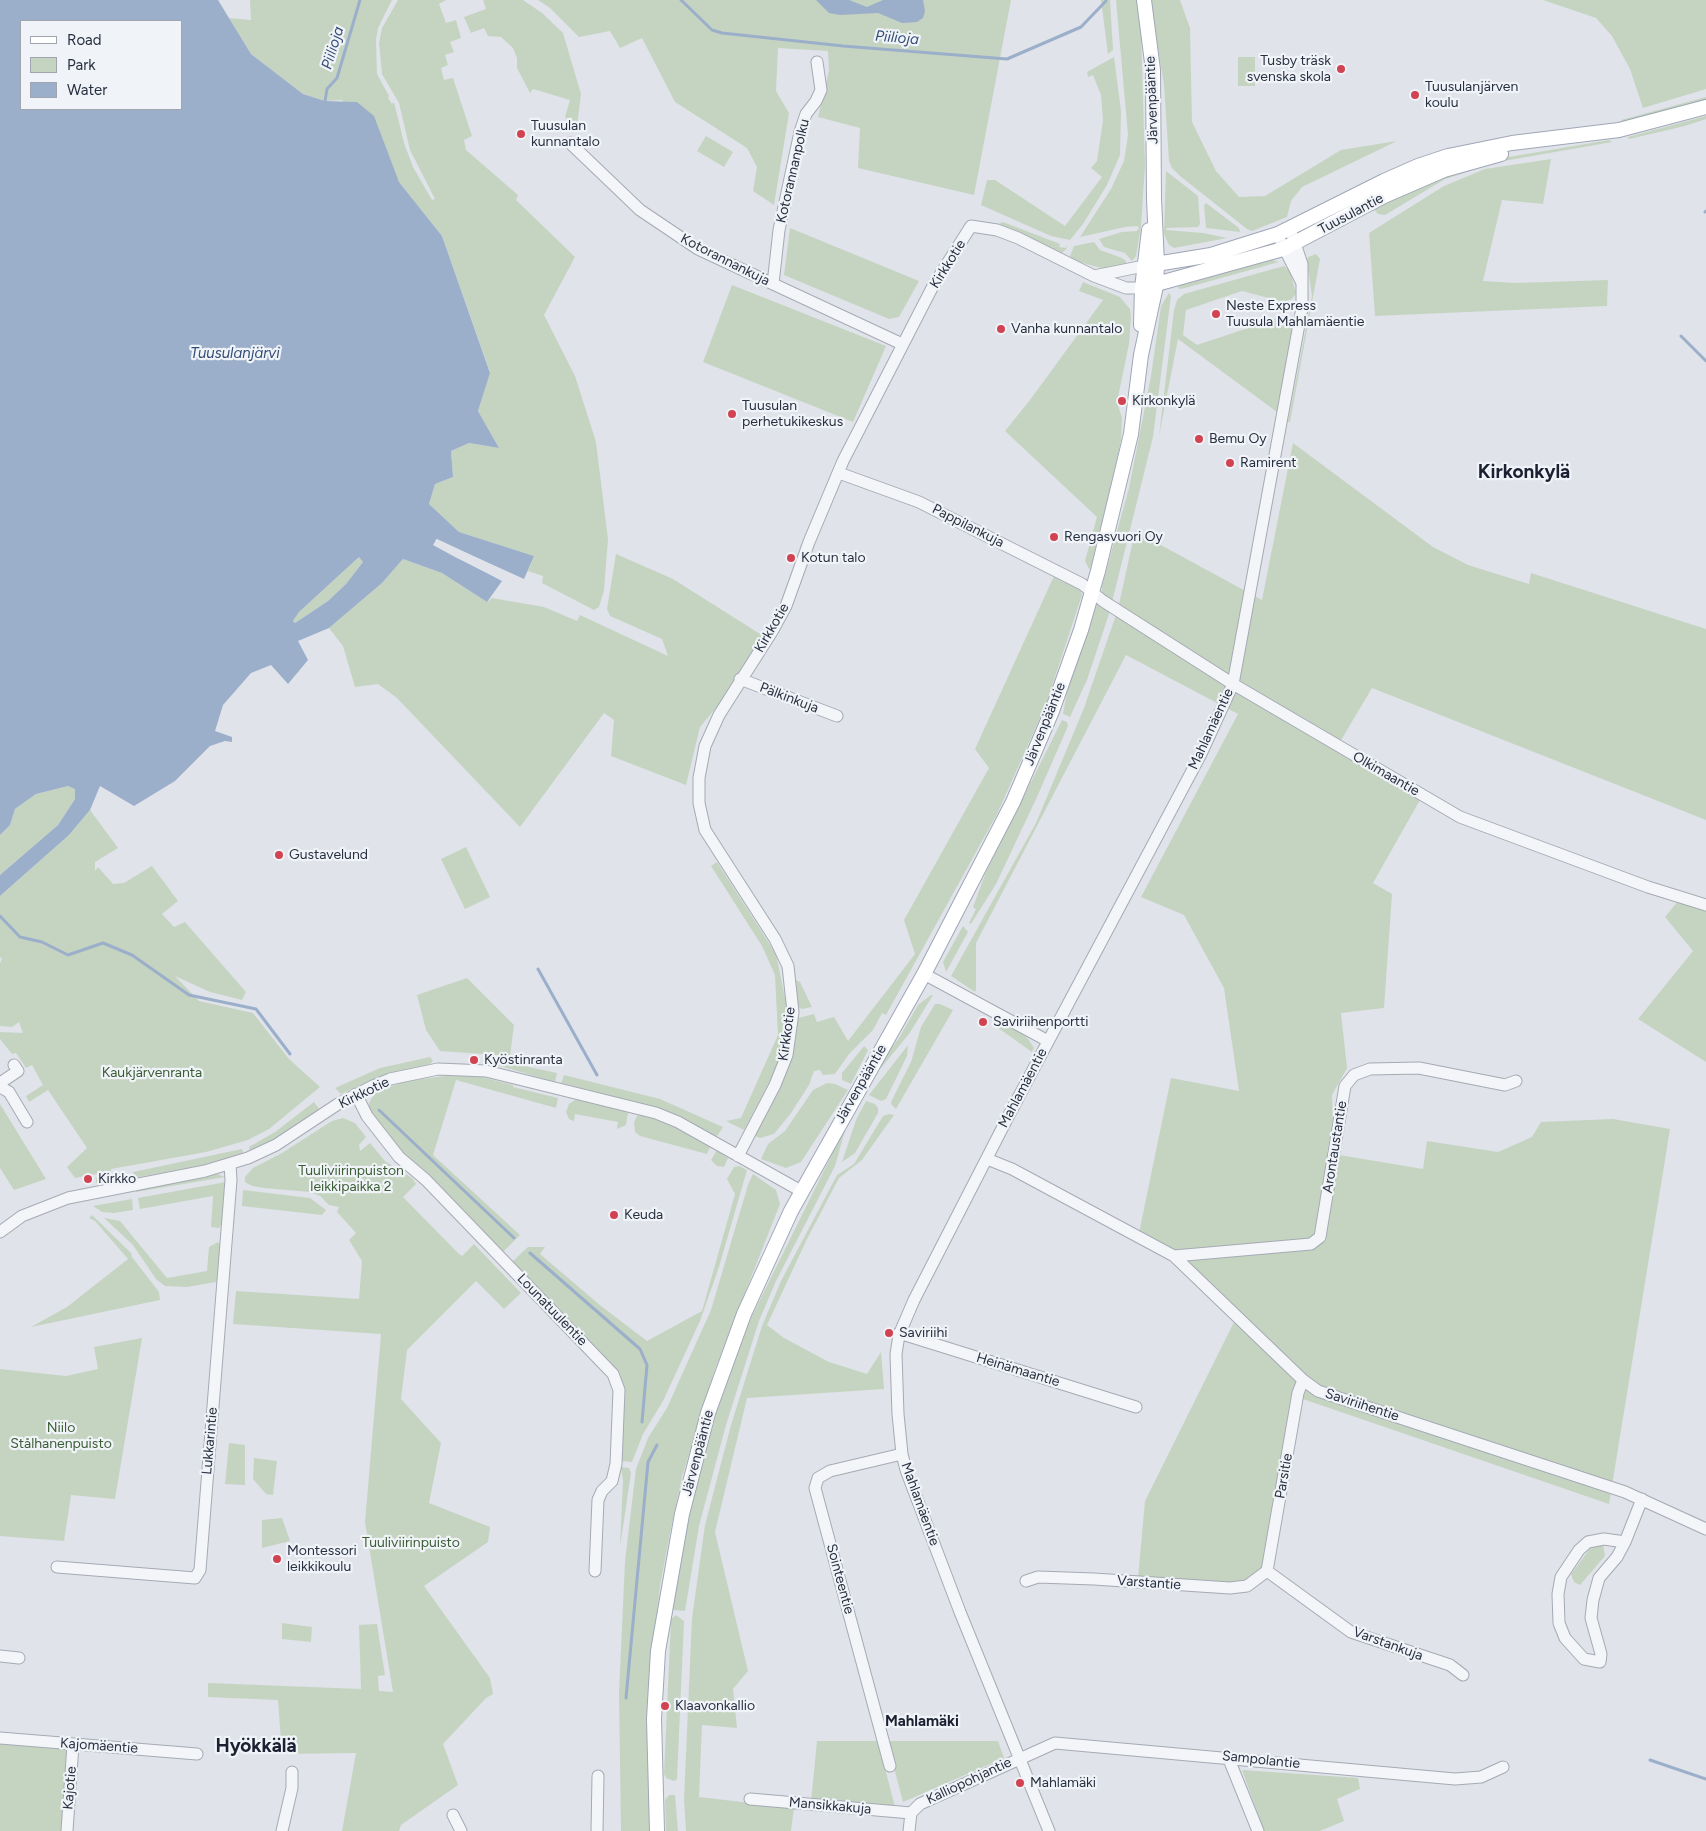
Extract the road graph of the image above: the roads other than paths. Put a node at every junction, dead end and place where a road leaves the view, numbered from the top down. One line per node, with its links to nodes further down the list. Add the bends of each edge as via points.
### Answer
1 (1144, 0): 8 (main road, Järvenpääntie, via 1153,70)
2 (818, 62): 10 (street, Kotorannanpolku, via 820,90 800,132)
3 (1706, 107): 4 (main road, Tuusulantie, via 1619,130)
4 (1560, 139): 6 (main road, Tuusulantie, via 1512,143 1448,156 1418,166); 7 (main road, Tuusulantie, via 1444,170 1384,196)
5 (570, 143): 10 (street, Kotorannankuja, via 640,210 667,230 698,249)
6 (1284, 231): 7 (street, Mahlamäentie); 8 (main road, Tuusulantie, via 1211,255)
7 (1290, 246): 11 (main road, Tuusulantie); 18 (street, Mahlamäentie, via 1303,284 1302,308)
8 (1151, 265): 9 (street); 11 (main road, Järvenpääntie); 12 (main road, Järvenpääntie)
9 (1094, 276): 12 (street, Kirkkotie, via 1126,288); 13 (street, Kirkkotie, via 1018,238 997,230 971,226 933,286)
10 (772, 284): 13 (street, Kotorannankuja)
11 (1156, 286): 12 (main road, Tuusulantie); 14 (main road, Järvenpääntie)
12 (1142, 288): 14 (main road, Järvenpääntie)
13 (902, 344): 15 (street, Kirkkotie)
14 (1141, 355): 16 (main road, Järvenpääntie, via 1131,434)
15 (839, 473): 16 (street, Pappilankuja, via 920,502); 17 (street, Kirkkotie, via 808,542 786,606)
16 (1092, 591): 18 (street, Olkimaantie); 21 (main road, Järvenpääntie, via 1052,711 1013,802)
17 (740, 679): 19 (street, Pälkinkuja); 28 (street, Kirkkotie, via 718,714 706,746 699,778 699,803 705,830 714,847 762,919 788,966 793,1012 784,1062)
18 (1233, 684): 20 (street, Olkimaantie, via 1460,817 1648,887); 22 (street, Mahlamäentie, via 1201,754)
19 (838, 716)
20 (1706, 905)
21 (924, 974): 22 (street); 31 (main road, Järvenpääntie)
22 (1048, 1041): 29 (street, Mahlamäentie)
23 (1516, 1081): 33 (street, Arontaustantie, via 1505,1085 1419,1068 1370,1069 1354,1075 1345,1086 1320,1237 1311,1244)
24 (17, 1087): 25 (street, via 12,1071)
25 (1, 1088): 27 (street, via 9,1092)
26 (356, 1094): 28 (street, Kirkkotie, via 390,1079 438,1069 486,1071 656,1113); 30 (street, Kirkkotie, via 276,1145); 42 (street, Lounatuulentie, via 367,1116 399,1157 426,1180 613,1374 619,1390 616,1464 612,1481 598,1500)
27 (28, 1122)
28 (738, 1156): 31 (street, Kirkkotie)
29 (987, 1158): 33 (street, Saviriihentie); 34 (street, Mahlamäentie)
30 (230, 1164): 32 (street, Kirkkotie, via 68,1198 22,1216); 41 (street, Lukkarintie, via 200,1570 195,1578)
31 (801, 1191): 64 (main road, Järvenpääntie, via 730,1349 708,1412 682,1514 658,1651 654,1719)
32 (0, 1232)
33 (1174, 1256): 35 (street, Saviriihentie)
34 (899, 1333): 36 (street, Heinämaantie); 37 (street, Mahlamäentie, via 896,1354)
35 (1303, 1380): 38 (street, Saviriihentie, via 1318,1391); 43 (street, Parsitie, via 1298,1393)
36 (1136, 1407)
37 (902, 1454): 51 (street, Mahlamäentie); 53 (street, Sointeentie, via 830,1472 818,1478 815,1488)
38 (1642, 1499): 39 (street, Saviriihentie); 40 (street)
39 (1706, 1528)
40 (1625, 1542): 40 (street, via 1597,1539 1588,1542 1561,1577 1559,1623 1565,1638 1584,1659 1600,1662 1602,1654 1591,1618 1593,1600 1599,1578 1618,1557)
41 (57, 1568)
42 (595, 1572)
43 (1267, 1572): 44 (street, Varstantie, via 1247,1586 1230,1588 1038,1577); 47 (street, Varstankuja, via 1351,1632 1450,1665)
44 (1026, 1581)
45 (0, 1656): 46 (street)
46 (19, 1658)
47 (1463, 1675)
48 (0, 1738): 49 (street, Kajomäentie)
49 (74, 1745): 50 (street, Kajomäentie); 60 (street, Kajotie)
50 (197, 1754)
51 (1018, 1757): 52 (street, Sampolantie, via 1055,1742); 58 (street, Kalliopohjantie, via 920,1804); 66 (street, Mahlamäentie)
52 (1228, 1757): 54 (street, Sampolantie, via 1455,1779 1481,1777); 67 (street)
53 (890, 1766)
54 (1503, 1767)
55 (292, 1772): 61 (street, via 292,1788)
56 (598, 1776): 63 (street)
57 (750, 1799): 58 (street, Mansikkakuja)
58 (911, 1813): 65 (street, Kalliopohjantie)
59 (453, 1815): 62 (street)
60 (67, 1831)
61 (282, 1831)
62 (461, 1831)
63 (597, 1831)
64 (657, 1831)
65 (909, 1831)
66 (1049, 1831)
67 (1258, 1831)

